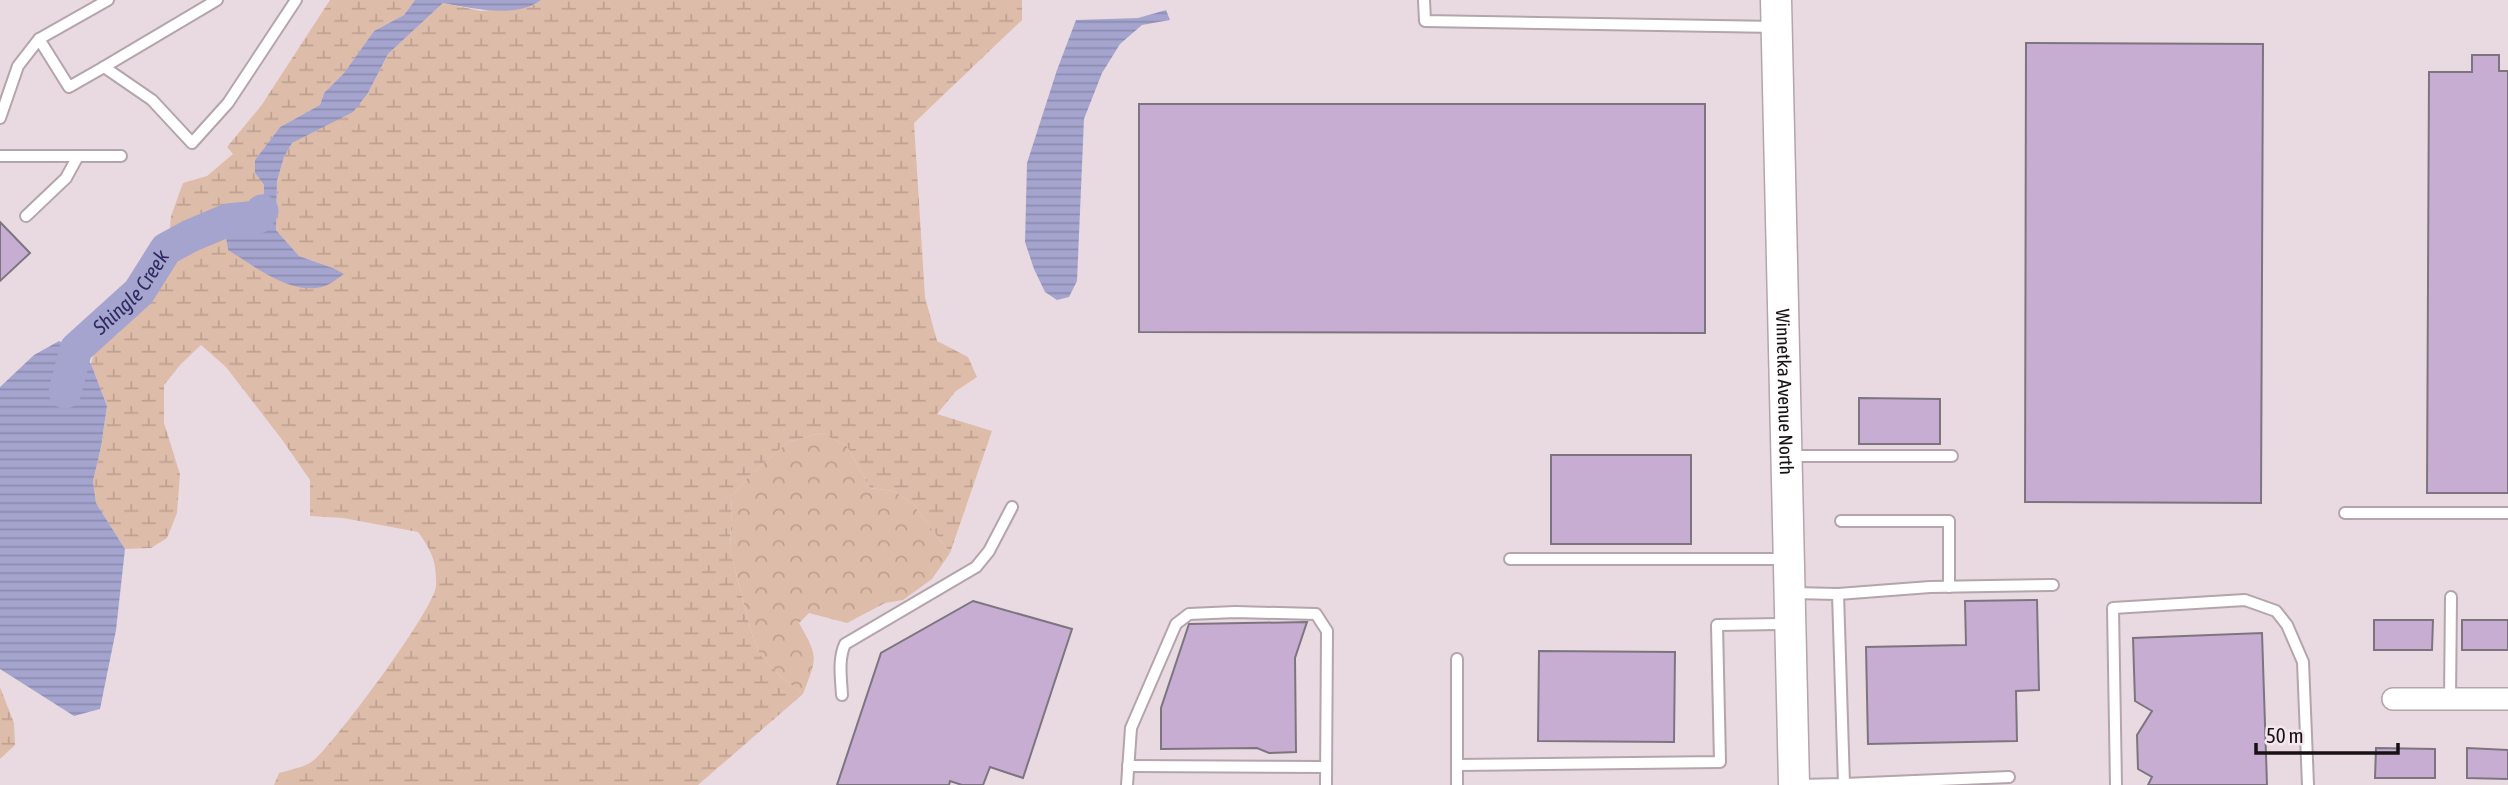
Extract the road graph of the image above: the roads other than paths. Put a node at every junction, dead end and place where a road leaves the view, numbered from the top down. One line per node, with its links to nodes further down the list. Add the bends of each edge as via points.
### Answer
1 (108, 0): 6 (lane)
2 (217, 0): 7 (lane)
3 (296, 0): 7 (lane, via 228,103 192,143 152,100)
4 (1424, 0): 5 (lane, via 1424,20)
5 (1776, 14): 13 (street, Winnetka Avenue North)
6 (39, 39): 7 (lane, via 69,87); 8 (lane, via 18,66)
7 (104, 67)
8 (0, 118)
9 (0, 156): 10 (lane)
10 (78, 156): 11 (lane); 12 (lane, via 66,177)
11 (121, 156)
12 (26, 216)
13 (1788, 456): 14 (lane); 20 (street, Winnetka Avenue North)
14 (1952, 456)
15 (1012, 507): 28 (lane, via 976,567 845,644)
16 (2344, 513): 17 (lane)
17 (2508, 513)
18 (1841, 521): 22 (lane, via 1949,521)
19 (1510, 559): 20 (lane)
20 (1790, 559): 23 (street, Winnetka Avenue North)
21 (2053, 585): 22 (lane)
22 (1949, 587): 24 (lane)
23 (1790, 593): 24 (lane); 26 (street, Winnetka Avenue North)
24 (1838, 594): 36 (lane)
25 (2451, 597): 30 (lane)
26 (1791, 624): 32 (lane, via 1717,625 1720,762); 40 (street, Winnetka Avenue North)
27 (1457, 659): 32 (lane)
28 (842, 695)
29 (2393, 699): 30 (street)
30 (2450, 699): 31 (street)
31 (2508, 699)
32 (1457, 765): 39 (lane)
33 (1128, 766): 34 (lane); 34 (lane, via 1131,728 1176,624 1189,614 1235,612 1316,614 1327,631); 37 (lane)
34 (1325, 767): 38 (lane)
35 (2009, 777): 36 (lane)
36 (1844, 783): 40 (lane)
37 (1128, 785)
38 (1326, 785)
39 (1457, 785)
40 (1796, 785)
41 (2116, 785): 42 (lane, via 2113,608 2245,600 2276,611 2303,662)
42 (2308, 785)

